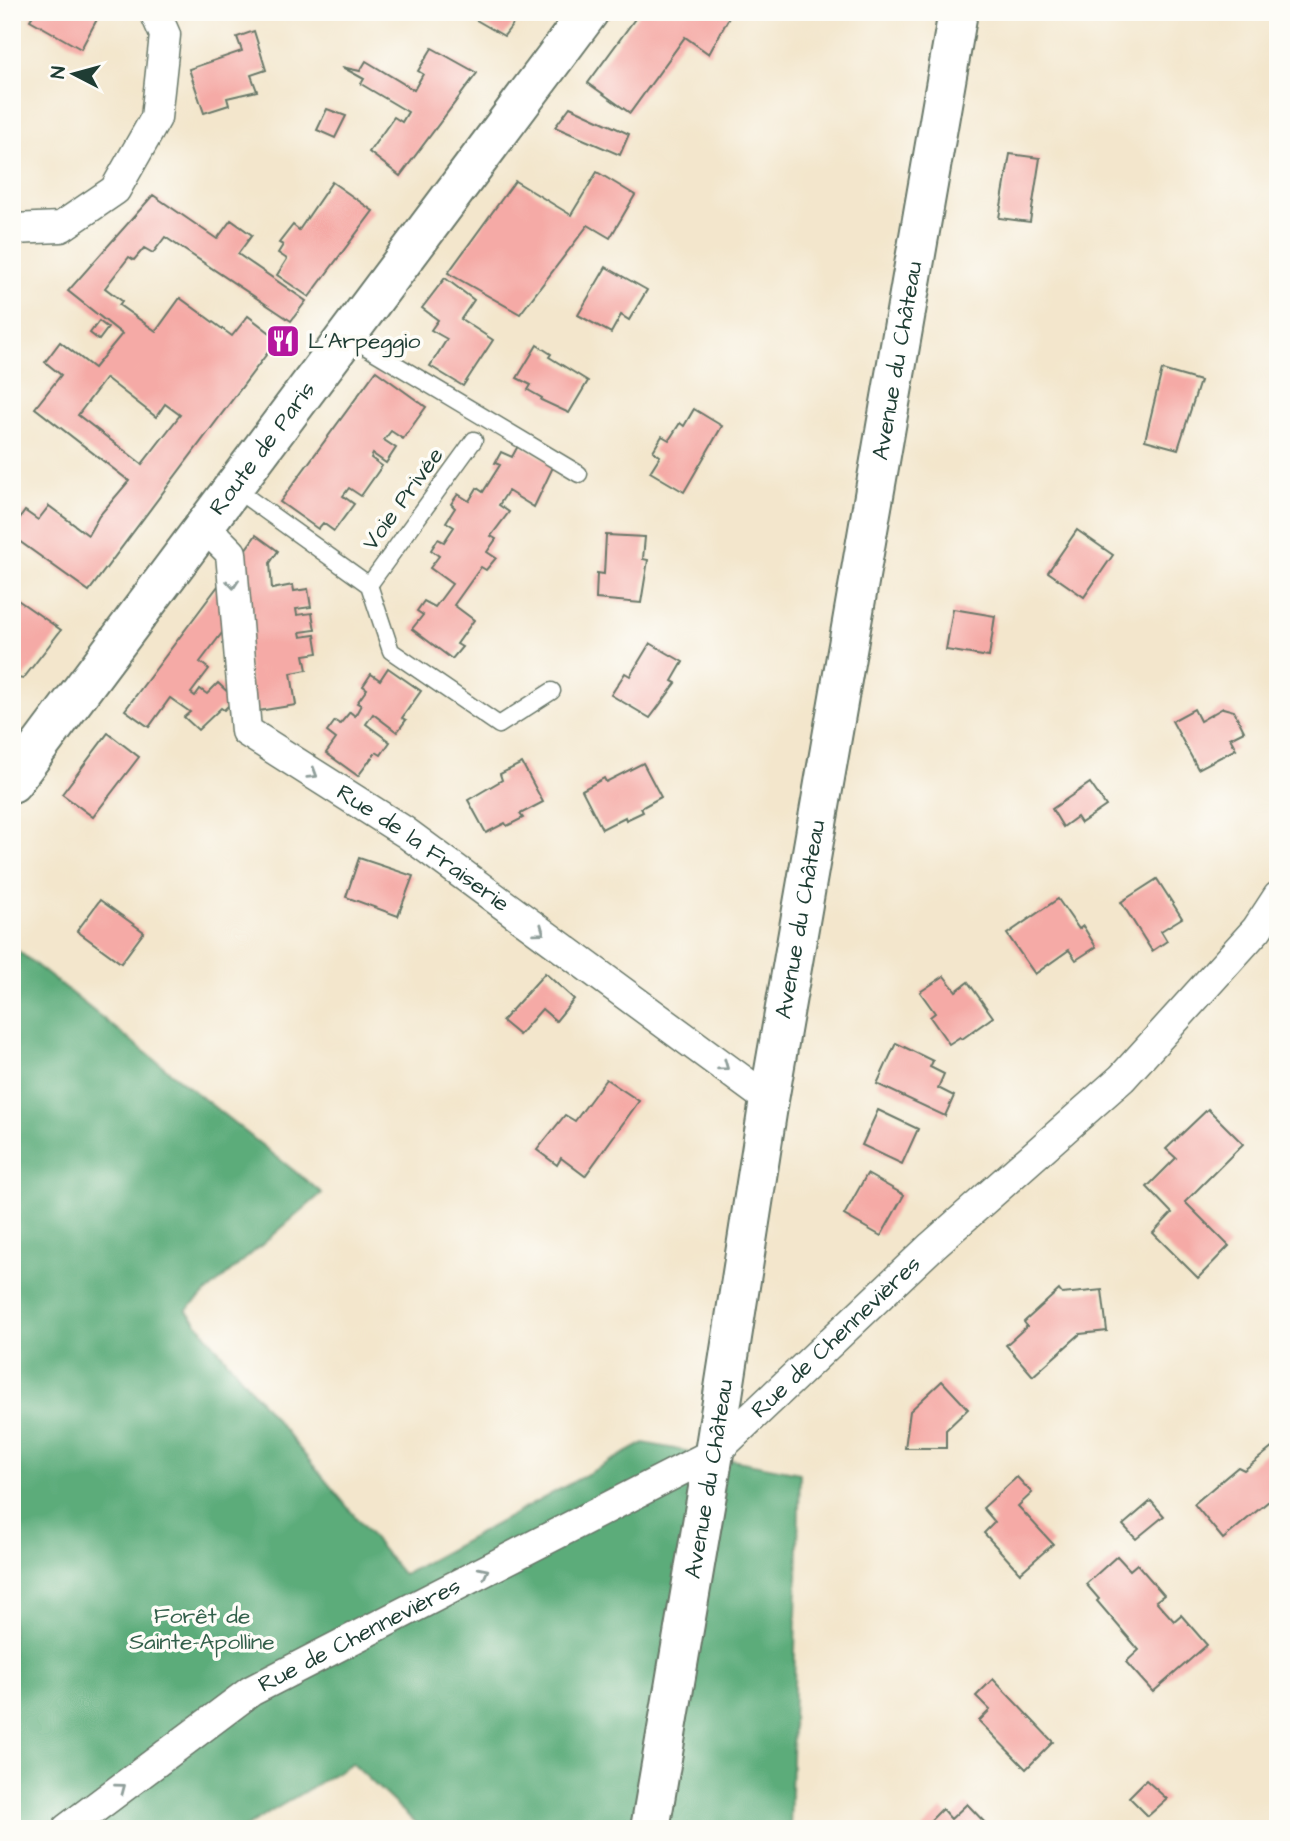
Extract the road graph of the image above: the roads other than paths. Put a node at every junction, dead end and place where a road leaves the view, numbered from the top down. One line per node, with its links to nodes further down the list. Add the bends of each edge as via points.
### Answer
1 (155, 12): 4 (street, via 165,35 156,117 115,190 61,227)
2 (589, 12): 5 (main road, Route de Paris)
3 (958, 12): 14 (main road, Avenue du Château)
4 (12, 229)
5 (348, 336): 7 (lane); 8 (main road, Route de Paris)
6 (474, 440): 10 (lane, Voie Privée)
7 (579, 474)
8 (234, 488): 9 (main road, Route de Paris); 10 (lane, Voie Privée)
9 (204, 526): 12 (main road, Route de Paris); 14 (street, Rue de la Fraiserie, one-way to 14, via 231,553 246,731 405,832)
10 (369, 585): 11 (lane, Voie Privée, via 391,651 499,725)
11 (552, 691)
12 (12, 783)
13 (1278, 897): 15 (street, Rue de Chennevières, via 1257,929 1122,1078 932,1247)
14 (769, 1100): 15 (main road, Avenue du Château)
15 (714, 1453): 16 (street, Rue de Chennevières, one-way to 15, via 251,1692); 17 (main road, Avenue du Château)
16 (67, 1829)
17 (650, 1829)

